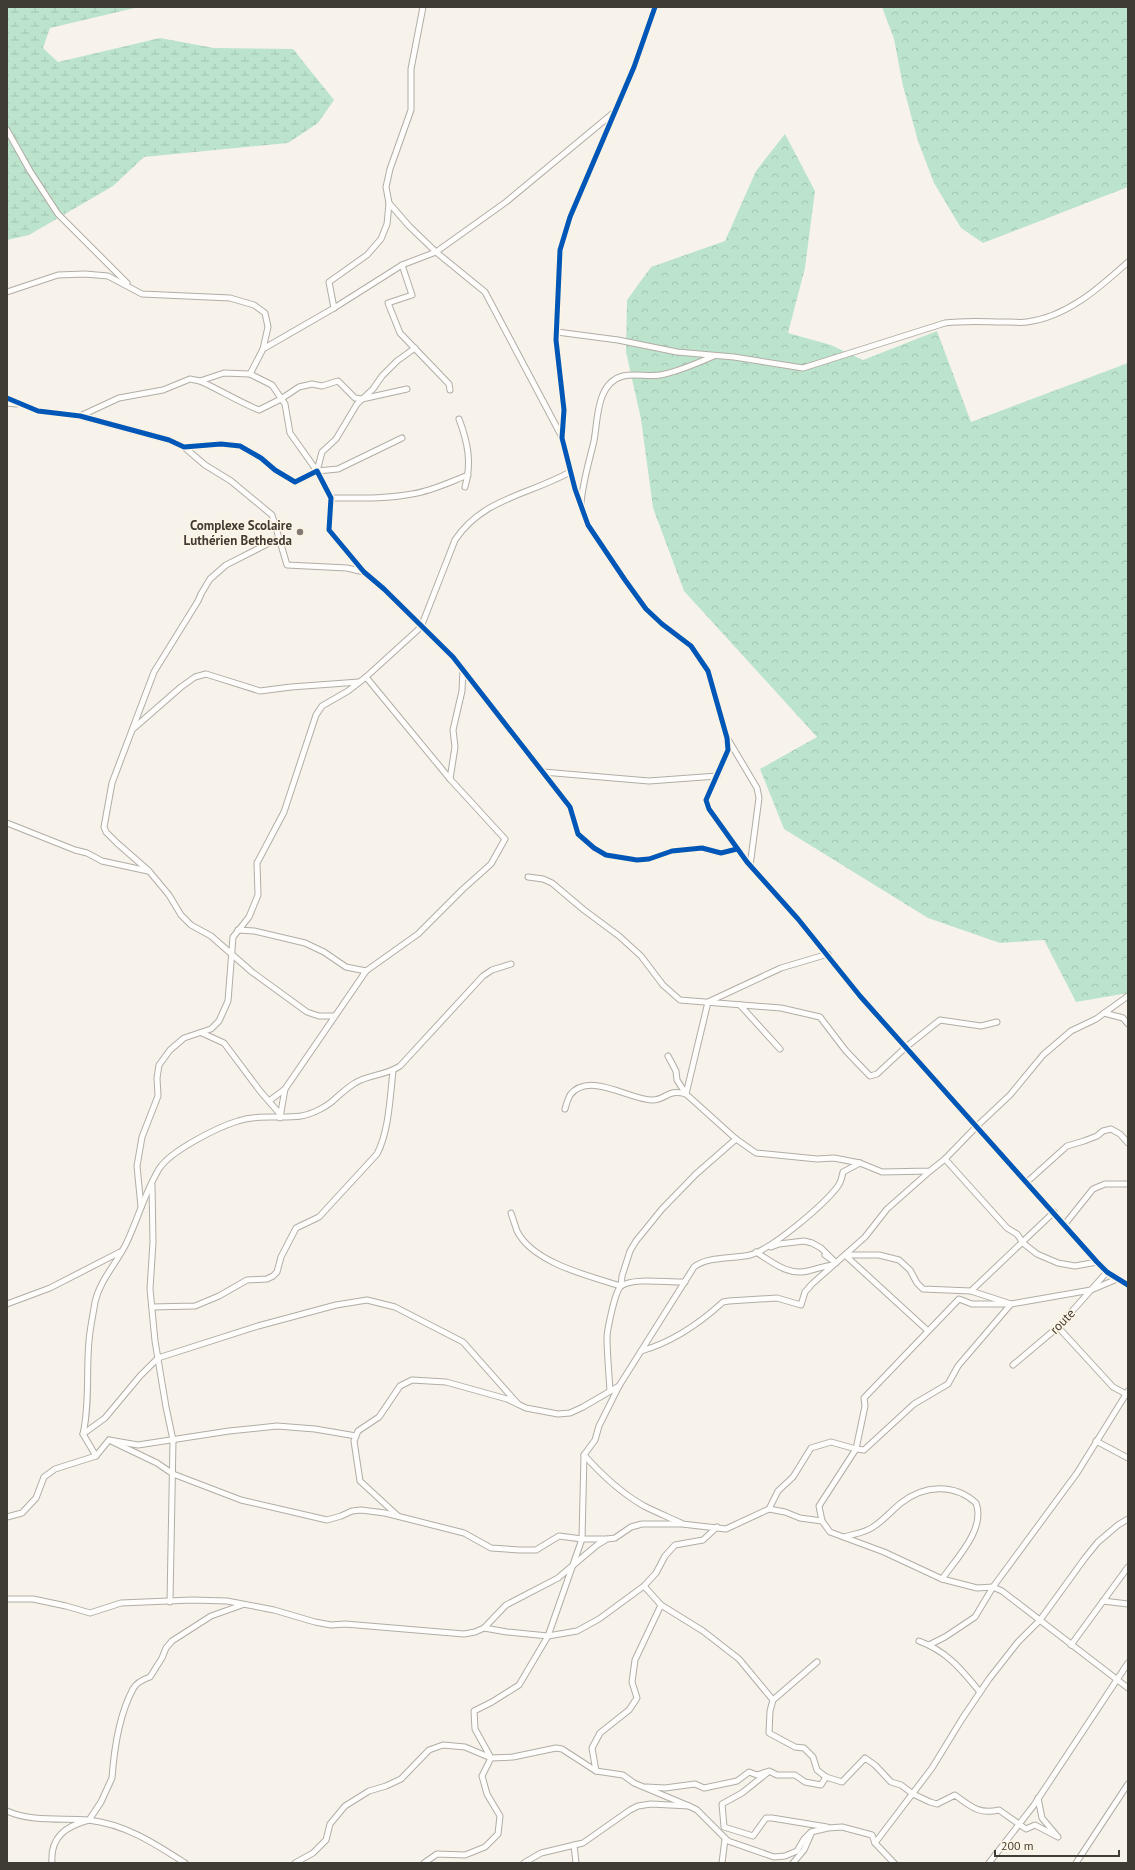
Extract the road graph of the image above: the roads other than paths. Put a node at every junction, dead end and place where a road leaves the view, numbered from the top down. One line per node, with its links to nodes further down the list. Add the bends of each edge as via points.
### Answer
1 (423, 7): 5 (street, via 411,69 411,110 390,169 386,187)
2 (655, 7): 3 (street, via 634,67)
3 (613, 113): 6 (street, via 506,202); 12 (street, via 570,217 560,250)
4 (7, 130): 10 (street, via 58,214 125,282)
5 (389, 203): 6 (street); 11 (street, via 387,224 381,239 367,255 329,282)
6 (436, 252): 8 (street); 28 (street, via 485,292)
7 (1128, 262): 15 (street, via 1094,293 1058,313 1026,322 962,320 945,323 803,368)
8 (402, 265): 11 (street); 13 (street, via 412,295 388,303 400,333)
9 (7, 292): 10 (street, via 58,275 85,274 108,276)
10 (142, 294): 14 (street, via 230,298 254,305 266,314 268,327)
11 (334, 308): 14 (street)
12 (556, 332): 15 (street); 28 (street, via 564,410)
13 (415, 348): 19 (street, via 449,384); 22 (street, via 397,360)
14 (263, 349): 16 (street)
15 (716, 356): 35 (street, via 658,375 623,376 611,383 602,397 596,414 595,436 583,481)
16 (250, 374): 17 (street, via 224,373); 21 (street, via 272,385)
17 (200, 381): 21 (street, via 260,410); 25 (street, via 190,379 163,390 119,398)
18 (407, 389): 22 (street)
19 (450, 390)
20 (7, 398): 24 (street)
21 (281, 399): 22 (street, via 299,387 312,384 322,386 338,381 355,398); 30 (street, via 290,433)
22 (362, 399): 30 (street, via 336,439 322,452)
23 (7, 404): 24 (street)
24 (19, 405): 25 (street, via 38,411)
25 (80, 416): 29 (street, via 170,440)
26 (459, 419): 32 (street, via 468,448)
27 (402, 438): 30 (street, via 338,469)
28 (562, 438): 31 (street)
29 (184, 447): 30 (street, via 221,444 240,446 295,482); 36 (street, via 272,515)
30 (317, 470): 34 (street)
31 (570, 472): 35 (street); 38 (street, via 554,481 494,504 463,528 455,540)
32 (468, 475): 33 (street); 34 (street, via 431,490 411,494)
33 (465, 487)
34 (331, 498): 37 (street, via 329,530)
35 (581, 504): 43 (street, via 588,525 646,609 691,646 708,671)
36 (279, 538): 37 (street, via 287,565 347,568); 42 (street, via 226,565 210,580 154,672)
37 (364, 572): 38 (street)
38 (421, 627): 39 (street, via 443,645); 40 (street)
39 (463, 669): 44 (street); 46 (street, via 462,691 453,730 455,747)
40 (366, 677): 41 (street); 46 (street)
41 (359, 682): 42 (street, via 260,691 206,674 195,677 180,687); 52 (street, via 322,706 316,715 284,812 257,863 258,895 249,916)
42 (133, 729): 50 (street, via 112,783 104,827 117,844)
43 (727, 738): 45 (street, via 728,750); 49 (street, via 757,788 759,798)
44 (544, 772): 45 (street, via 649,781); 48 (street, via 570,807 578,834 606,855 637,860 649,859 672,851 702,848 721,853)
45 (717, 776): 48 (street, via 706,800 709,809)
46 (450, 779): 56 (street, via 505,839 491,864 418,934)
47 (9, 824): 50 (street, via 102,861)
48 (737, 849): 49 (street)
49 (750, 866): 54 (street)
50 (149, 871): 53 (street, via 186,921)
51 (528, 877): 58 (street, via 552,883 619,936 641,956 663,985 680,1000)
52 (238, 930): 53 (street, via 233,936); 56 (street, via 254,930 305,943 346,967)
53 (231, 952): 61 (street, via 252,972 308,1012 319,1016); 64 (street, via 228,1001 219,1020 211,1029)
54 (828, 954): 58 (street, via 781,968); 65 (street, via 860,996)
55 (511, 964): 68 (street, via 483,976)
56 (366, 971): 61 (street)
57 (1128, 996): 60 (street)
58 (708, 1002): 59 (street); 70 (street)
59 (740, 1005): 65 (street, via 792,1009 820,1017 846,1051 870,1076 877,1074); 66 (street)
60 (1104, 1014): 63 (street, via 1123,1018); 74 (street, via 1071,1031 1043,1055 1010,1095)
61 (334, 1016): 69 (street)
62 (997, 1022): 65 (street, via 981,1026 940,1020)
63 (1128, 1024)
64 (202, 1033): 71 (street, via 224,1043); 83 (street, via 184,1038 170,1050 159,1065 158,1096 142,1137 137,1166)
65 (906, 1047): 74 (street)
66 (780, 1049)
67 (668, 1056): 70 (street, via 676,1071 677,1080)
68 (393, 1071): 73 (street, via 363,1078 353,1083 335,1100 302,1116); 104 (street, via 390,1105 381,1148 319,1217 296,1228 273,1276 267,1279 247,1280 195,1306)
69 (285, 1089): 71 (street); 73 (street)
70 (686, 1094): 72 (street, via 673,1092 652,1100 589,1085 578,1089 570,1096); 75 (street)
71 (269, 1102): 73 (street)
72 (565, 1109)
73 (280, 1116): 81 (street, via 251,1117 196,1140 171,1156 159,1168)
74 (977, 1126): 77 (street); 80 (street)
75 (736, 1139): 78 (street, via 756,1153 817,1160 834,1158); 99 (street, via 696,1174 636,1241 630,1251)
76 (1128, 1143): 80 (street, via 1120,1134 1111,1130 1103,1131 1084,1141 1074,1142)
77 (945, 1159): 79 (street); 87 (street)
78 (860, 1163): 79 (street, via 882,1172); 88 (street, via 843,1172 839,1185 823,1203)
79 (930, 1171): 92 (street, via 887,1209 865,1238)
80 (1027, 1182): 84 (street)
81 (152, 1184): 83 (street); 104 (street)
82 (1128, 1184): 86 (street, via 1105,1184 1093,1189)
83 (140, 1207): 89 (street)
84 (1054, 1212): 86 (street); 87 (street)
85 (511, 1213): 99 (street, via 518,1232 533,1250 550,1262)
86 (1065, 1224): 93 (street)
87 (1022, 1242): 93 (street, via 1037,1254 1058,1263 1075,1266); 101 (street)
88 (766, 1249): 90 (street); 94 (street, via 779,1244 804,1241 821,1248)
89 (121, 1251): 102 (street, via 50,1288); 114 (street, via 107,1273 95,1300 89,1341 88,1414)
90 (756, 1252): 94 (street, via 784,1269 795,1272 807,1272); 97 (street, via 697,1264)
91 (825, 1255): 94 (street)
92 (845, 1255): 94 (street); 101 (street, via 879,1255 899,1260 910,1270 916,1283 923,1289); 106 (street)
93 (1097, 1262): 95 (street)
94 (835, 1264): 107 (street, via 805,1292 801,1306 776,1298 723,1302 686,1332 659,1346)
95 (1107, 1272): 96 (street); 100 (street, route)
96 (1117, 1280): 98 (street); 100 (street)
97 (685, 1282): 99 (street, via 662,1283 647,1280); 107 (street)
98 (1128, 1285)
99 (621, 1286): 111 (street, via 617,1292 607,1335)
100 (1091, 1290): 103 (street); 105 (street, route)
101 (971, 1291): 103 (street)
102 (7, 1304)
103 (1011, 1304): 106 (street, via 972,1304 959,1298 942,1318); 119 (street, via 958,1366 948,1384 914,1404 864,1450)
104 (152, 1307): 108 (street)
105 (1058, 1327): 109 (street, route); 112 (street, via 1113,1387)
106 (927, 1330): 119 (street, via 864,1398 865,1406)
107 (642, 1351): 110 (street)
108 (158, 1358): 113 (street, via 258,1326 336,1305 367,1300 395,1307 463,1342); 114 (street, via 105,1418); 117 (street)
109 (1013, 1365)
110 (619, 1386): 111 (street); 120 (street, via 599,1426 595,1440)
111 (610, 1391): 113 (street, via 570,1413 558,1414)
112 (1127, 1393): 118 (street)
113 (518, 1404): 115 (street, via 446,1382 412,1380 400,1386 379,1418 358,1431)
114 (83, 1434): 121 (street)
115 (356, 1436): 117 (street, via 277,1426); 126 (street, via 354,1441 360,1481)
116 (109, 1440): 117 (street, via 138,1445); 121 (street); 123 (street, via 157,1463)
117 (174, 1440): 123 (street)
118 (1096, 1441): 122 (street); 138 (street, via 1077,1473)
119 (856, 1449): 124 (street, via 831,1442 811,1448 793,1477 778,1491); 128 (street, via 820,1506)
120 (584, 1455): 129 (street, via 624,1492 643,1505); 132 (street)
121 (96, 1456): 125 (street, via 56,1469 44,1477 36,1498 22,1513)
122 (1128, 1458)
123 (173, 1474): 126 (street, via 241,1500 327,1520 361,1510); 141 (street)
124 (769, 1509): 128 (street); 130 (street, via 726,1529)
125 (7, 1517)
126 (398, 1517): 132 (street, via 464,1533 491,1548 536,1550 559,1536)
127 (1128, 1519): 145 (street, via 1098,1542)
128 (822, 1521): 131 (street, via 830,1532)
129 (682, 1524): 130 (street); 133 (street, via 642,1524 631,1527 615,1538)
130 (717, 1527): 137 (street, via 703,1540 675,1545)
131 (844, 1537): 136 (street); 136 (street, via 872,1528 900,1504 919,1493 950,1488 976,1503 978,1521 975,1532)
132 (582, 1539): 133 (street); 134 (street)
133 (607, 1539): 134 (street)
134 (575, 1564): 146 (street, via 558,1578 506,1605); 147 (street)
135 (1128, 1568): 140 (street)
136 (942, 1579): 138 (street, via 977,1588)
137 (644, 1586): 144 (street); 147 (street, via 599,1619 577,1631)
138 (993, 1587): 145 (street); 149 (street, via 972,1620)
139 (7, 1599): 141 (street, via 33,1600 90,1613 121,1603)
140 (1103, 1601): 143 (street); 150 (street)
141 (170, 1602): 142 (street, via 192,1600)
142 (243, 1604): 146 (street, via 331,1625 464,1634); 167 (street, via 211,1616 172,1641 150,1677 133,1688 121,1718 112,1778)
143 (1128, 1604)
144 (661, 1605): 156 (street, via 703,1631 739,1659); 158 (street, via 635,1660 632,1682 637,1698 629,1710 600,1733 592,1748)
145 (1040, 1620): 150 (street); 155 (street, via 1018,1642)
146 (484, 1628): 147 (street)
147 (548, 1636): 157 (street, via 519,1685 474,1711 475,1730)
148 (918, 1641): 149 (street)
149 (929, 1645): 155 (street, via 953,1660)
150 (1071, 1645): 153 (street)
151 (817, 1662): 156 (street)
152 (1128, 1663): 153 (street)
153 (1117, 1679): 154 (street); 164 (street)
154 (1128, 1688)
155 (980, 1692): 163 (street)
156 (773, 1700): 160 (street, via 769,1733 795,1747 804,1748 813,1757 817,1770)
157 (491, 1758): 158 (street, via 513,1757 556,1748); 176 (street, via 465,1747 443,1745 429,1750 401,1779 369,1791 345,1806 330,1824 326,1840 314,1852); 177 (street, via 482,1776 487,1794 500,1816 498,1834 485,1847 465,1855 437,1854)
158 (596, 1771): 162 (street, via 623,1775 634,1783)
159 (769, 1771): 160 (street, via 777,1775 795,1775 805,1782 821,1785); 162 (street, via 757,1775 749,1772 738,1781 704,1788 696,1784 666,1788); 169 (street, via 742,1793 722,1804 724,1827 753,1836 766,1818 772,1818)
160 (826, 1777): 163 (street, via 842,1782 865,1758 891,1782 901,1785)
161 (1128, 1784): 184 (street)
162 (646, 1787): 165 (street)
163 (913, 1794): 168 (street, via 937,1804 955,1795 974,1809 989,1813 999,1810); 172 (street)
164 (1038, 1798): 168 (street); 168 (street, via 1042,1818 1058,1837 1035,1825 1026,1829)
165 (689, 1806): 171 (street, via 697,1810); 173 (street, via 638,1806 592,1838)
166 (7, 1811): 167 (street, via 34,1817)
167 (89, 1820): 174 (street, via 73,1825 55,1841 51,1854); 175 (street, via 114,1824 145,1838)
168 (1018, 1823): 183 (street)
169 (828, 1828): 170 (street); 172 (street, via 857,1830 872,1835)
170 (811, 1832): 171 (street, via 797,1851 774,1857); 181 (street, via 804,1850)
171 (726, 1839): 180 (street)
172 (875, 1843): 182 (street)
173 (574, 1845): 178 (street, via 541,1853); 179 (street)
174 (52, 1863)
175 (185, 1863)
176 (295, 1863)
177 (424, 1863)
178 (524, 1863)
179 (576, 1863)
180 (722, 1863)
181 (793, 1863)
182 (894, 1863)
183 (988, 1863)
184 (1076, 1863)

